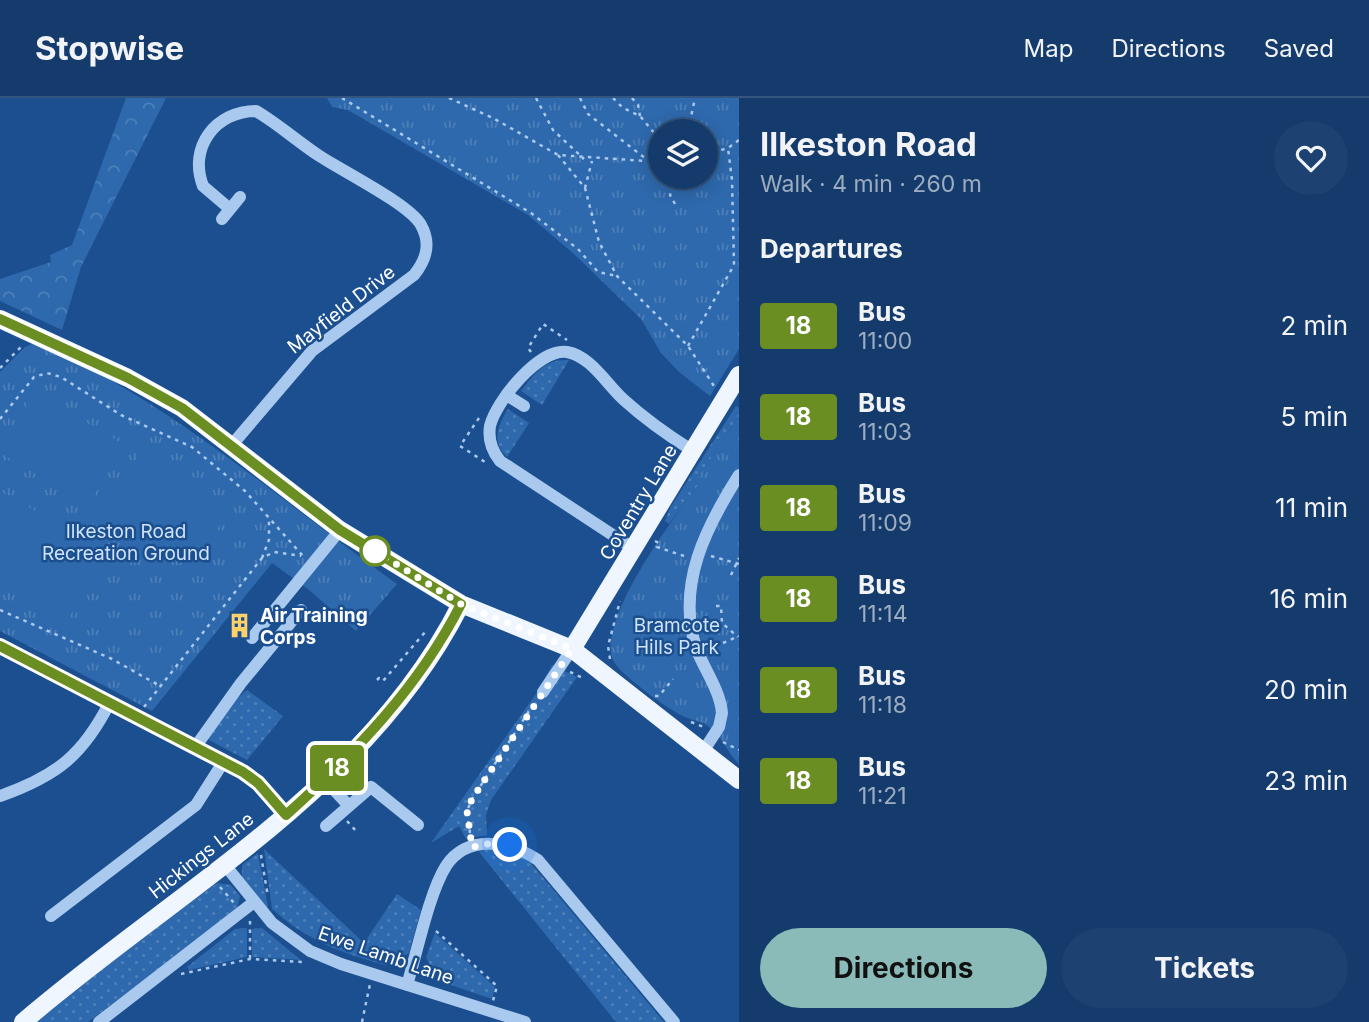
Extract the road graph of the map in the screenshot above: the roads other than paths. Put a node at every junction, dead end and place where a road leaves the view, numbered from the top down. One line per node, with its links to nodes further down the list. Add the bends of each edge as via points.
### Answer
1 (248, 104): 2 (street, Mayfield Drive, via 214,126 198,155 203,186 226,214); 7 (street, Mayfield Drive, via 320,157 414,215 425,233 426,257 414,275 312,351)
2 (240, 197)
3 (2, 324): 7 (main road, via 128,378 182,408)
4 (739, 375): 8 (main road, Coventry Lane)
5 (508, 396): 6 (street); 8 (street, via 538,360 551,353 569,352 586,361 640,414); 11 (street, via 491,424 496,457)
6 (524, 406)
7 (231, 446): 10 (main road)
8 (693, 451): 11 (main road, Coventry Lane)
9 (739, 475): 19 (street, via 717,510 690,587 689,614 701,661 721,705 721,719)
10 (340, 530): 12 (main road); 14 (street, via 308,560)
11 (641, 550): 16 (main road, Coventry Lane)
12 (461, 604): 16 (main road); 22 (main road, Hickings Lane, via 422,672)
13 (301, 610): 20 (street)
14 (252, 638)
15 (0, 646): 18 (street)
16 (572, 649): 17 (street); 19 (main road)
17 (543, 692)
18 (110, 702): 20 (street); 24 (street, via 77,754 39,779)
19 (709, 743): 23 (main road)
20 (196, 746): 21 (street)
21 (224, 761): 26 (street, via 258,783); 32 (street, via 203,799)
22 (325, 780): 25 (street); 26 (main road, Hickings Lane)
23 (739, 780)
24 (0, 796)
25 (349, 806): 27 (street, via 371,787); 28 (street)
26 (286, 815): 29 (main road, Hickings Lane)
27 (418, 825)
28 (326, 826)
29 (225, 865): 31 (street, Ewe Lamb Lane); 35 (main road, Hickings Lane)
30 (54, 894): 32 (street)
31 (254, 902): 34 (street, Ewe Lamb Lane, via 272,923 310,951); 36 (street)
32 (63, 906): 33 (street)
33 (51, 916)
34 (407, 985): 37 (street, Ewe Lamb Lane); 38 (street, via 447,864 472,847 499,843 538,860)
35 (23, 1022)
36 (99, 1022)
37 (524, 1022)
38 (674, 1022)

